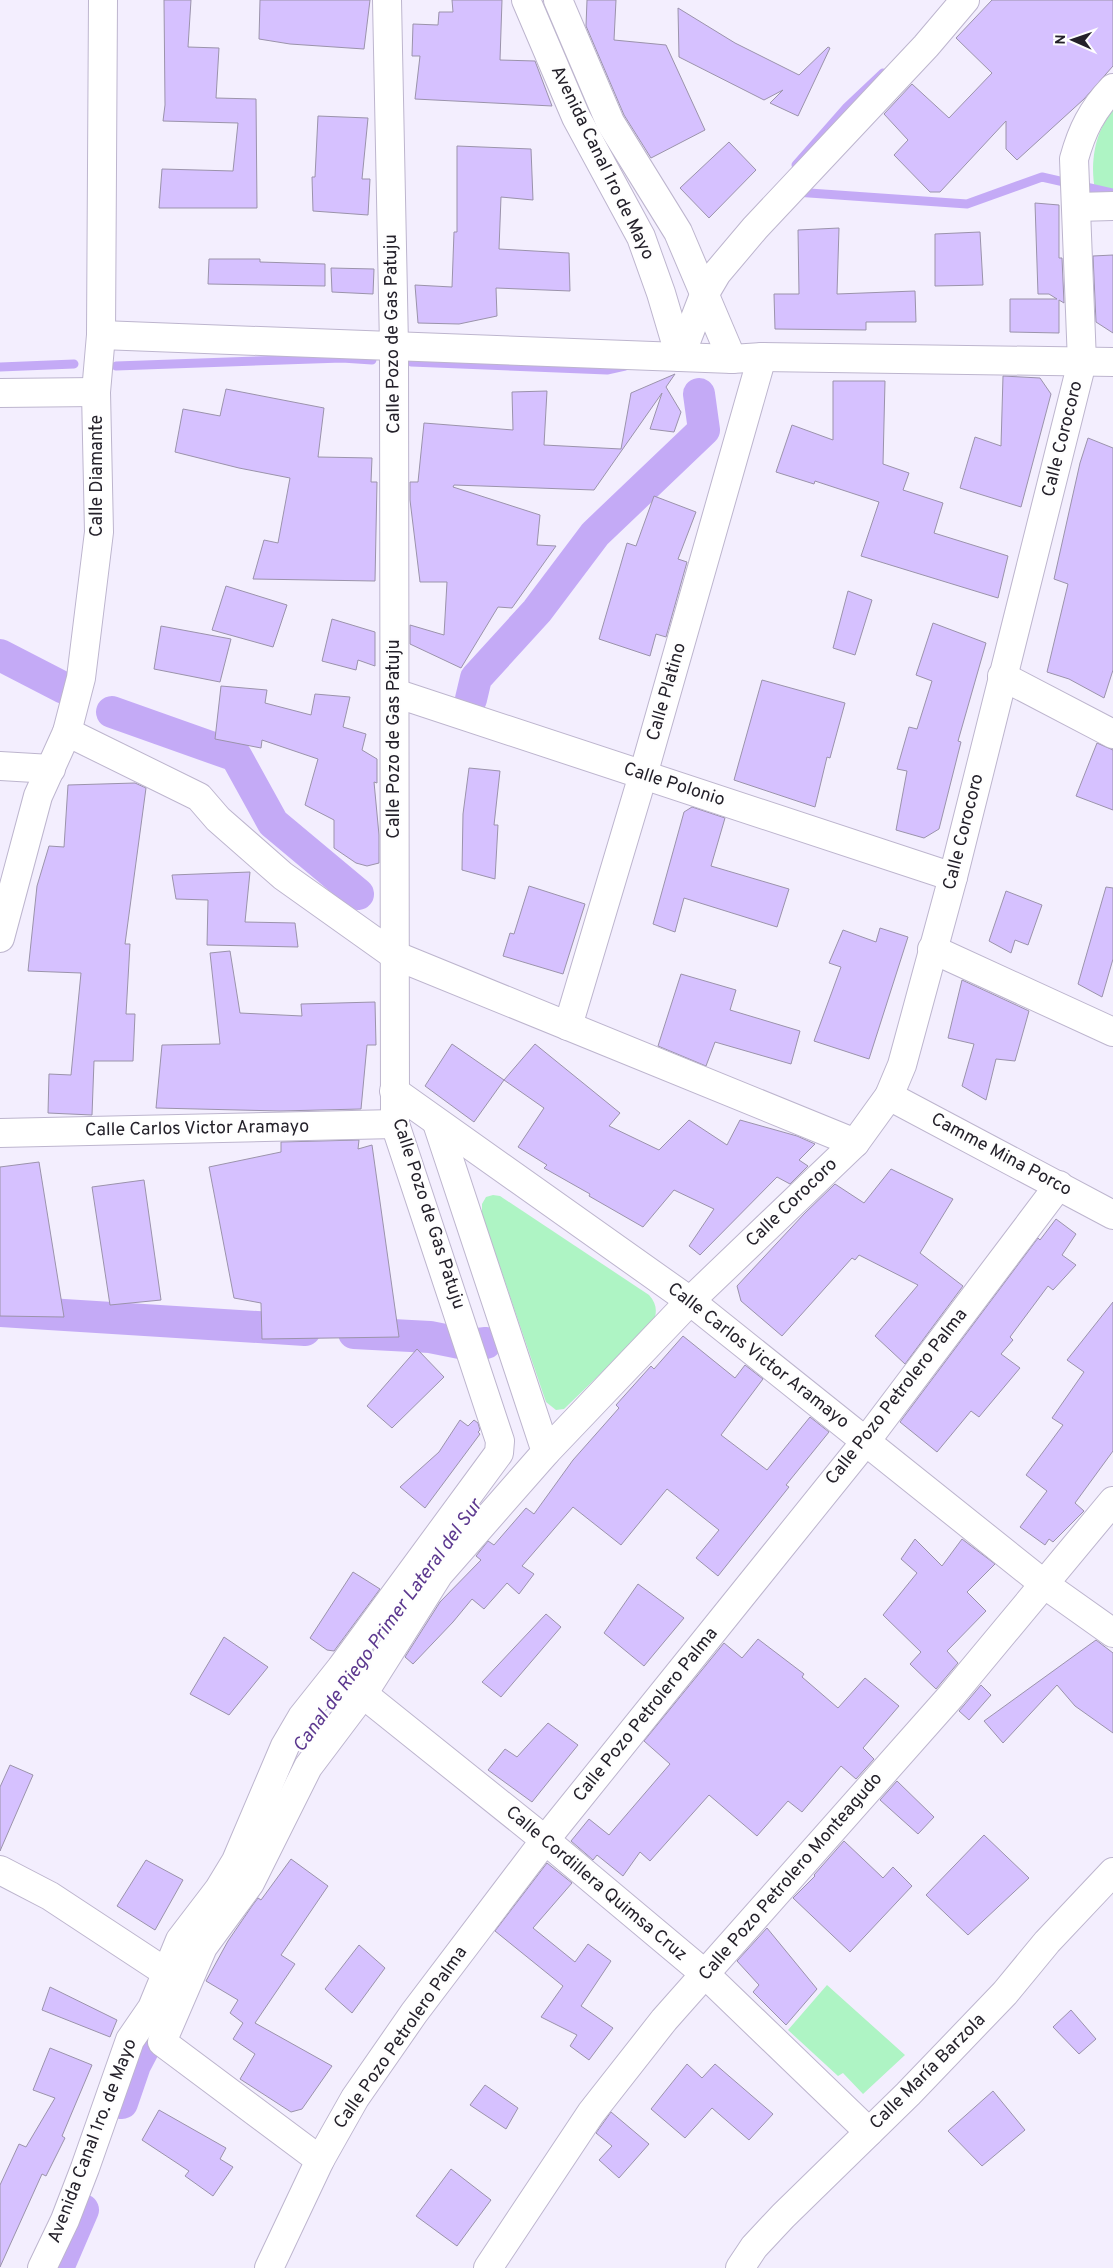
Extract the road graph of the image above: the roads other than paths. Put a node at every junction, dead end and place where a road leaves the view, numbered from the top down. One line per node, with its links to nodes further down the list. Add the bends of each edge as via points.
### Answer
1 (103, 0): 10 (street, Calle Diamante)
2 (387, 0): 11 (street, Calle Pozo de Gas Patuju)
3 (526, 0): 12 (street, Avenida Canal 1ro de Mayo, via 576,117 641,237)
4 (558, 0): 9 (street, Avenida Canal 1ro de Mayo, via 610,122 678,232)
5 (966, 0): 9 (street, via 755,228 717,273)
6 (1113, 88): 8 (street, Calle Corocoro, via 1100,101 1082,131 1074,159)
7 (1113, 206): 8 (street)
8 (1076, 207): 15 (street, Calle Corocoro)
9 (704, 295): 12 (street); 14 (street, Avenida Canal 1ro de Mayo)
10 (101, 335): 11 (street); 17 (street, Calle Diamante)
11 (394, 346): 12 (street); 20 (street, Calle Pozo de Gas Patuju)
12 (680, 358): 14 (street)
13 (762, 358): 14 (street); 15 (street); 25 (street, Calle Platino)
14 (732, 359)
15 (1082, 362): 16 (street); 19 (street, Calle Corocoro)
16 (1113, 362)
17 (96, 392): 18 (street); 21 (street, Calle Diamante, via 99,532 81,678)
18 (0, 393)
19 (1002, 676): 22 (street); 26 (street, Calle Corocoro)
20 (395, 693): 25 (street, Calle Polonio); 30 (street, Calle Pozo de Gas Patuju)
21 (67, 732): 24 (street, Calle Diamante); 30 (street, via 200,797 218,819 283,876)
22 (1113, 734)
23 (0, 766): 24 (street)
24 (51, 769): 27 (street, Calle Diamante, via 38,796)
25 (643, 775): 26 (street, Calle Polonio); 31 (street, Calle Platino)
26 (953, 877): 29 (street, Calle Corocoro)
27 (4, 906): 28 (street, Calle Diamante)
28 (0, 938)
29 (932, 949): 32 (street); 34 (street, Calle Corocoro, via 902,1065)
30 (394, 955): 31 (street); 33 (street, Calle Pozo de Gas Patuju)
31 (568, 1026): 38 (street)
32 (1113, 1032)
33 (394, 1091): 35 (street, Calle Carlos Victor Aramayo); 36 (street, Calle Pozo de Gas Patuju)
34 (889, 1096): 38 (street, Calle Corocoro); 39 (street, Camme Mina Porco)
35 (437, 1123): 41 (street, Calle Carlos Victor Aramayo); 43 (street)
36 (395, 1124): 37 (street, Calle Carlos Victor Aramayo); 44 (street, Calle Pozo de Gas Patuju, via 500,1441)
37 (0, 1133)
38 (855, 1143): 41 (street, Calle Corocoro)
39 (1059, 1185): 40 (street, Camme Mina Porco); 42 (street, Calle Pozo Petrolero Palma)
40 (1113, 1215)
41 (690, 1300): 42 (street, Calle Carlos Victor Aramayo); 43 (street, Calle Corocoro)
42 (866, 1440): 46 (street, Calle Carlos Victor Aramayo); 50 (street, Calle Pozo Petrolero Palma)
43 (546, 1452): 49 (street, via 438,1574)
44 (495, 1461): 48 (street, Avenida Canal 1ro. de Mayo)
45 (1113, 1500): 46 (street, Calle Pozo Petrolero Monteagudo)
46 (1044, 1584): 47 (street, Calle Carlos Victor Aramayo); 54 (street, Calle Pozo Petrolero Monteagudo, via 950,1696)
47 (1113, 1633)
48 (326, 1688): 49 (street, Calle Cordillera Quimsa Cruz); 53 (street, Avenida Canal 1ro. de Mayo, via 302,1717 285,1746 236,1861 180,1940)
49 (363, 1694): 50 (street, Calle Cordillera Quimsa Cruz); 56 (street, via 308,1767 250,1883 203,1947 162,2042)
50 (545, 1840): 54 (street, Calle Cordillera Quimsa Cruz); 56 (street, Calle Pozo Petrolero Palma, via 414,2013 355,2098)
51 (0, 1870): 53 (street, via 50,1896)
52 (1113, 1872): 55 (street, Calle María Barzola, via 998,2000)
53 (168, 1973): 57 (street, Avenida Canal 1ro. de Mayo, via 152,2008 130,2040 71,2203)
54 (705, 1974): 55 (street, Calle Cordillera Quimsa Cruz); 59 (street, Calle Pozo Petrolero Monteagudo, via 664,2020 591,2113)
55 (869, 2132): 60 (street, Calle María Barzola, via 783,2216)
56 (320, 2160): 58 (street, Calle Pozo Petrolero Palma)
57 (42, 2268)
58 (269, 2268)
59 (488, 2268)
60 (740, 2268)

